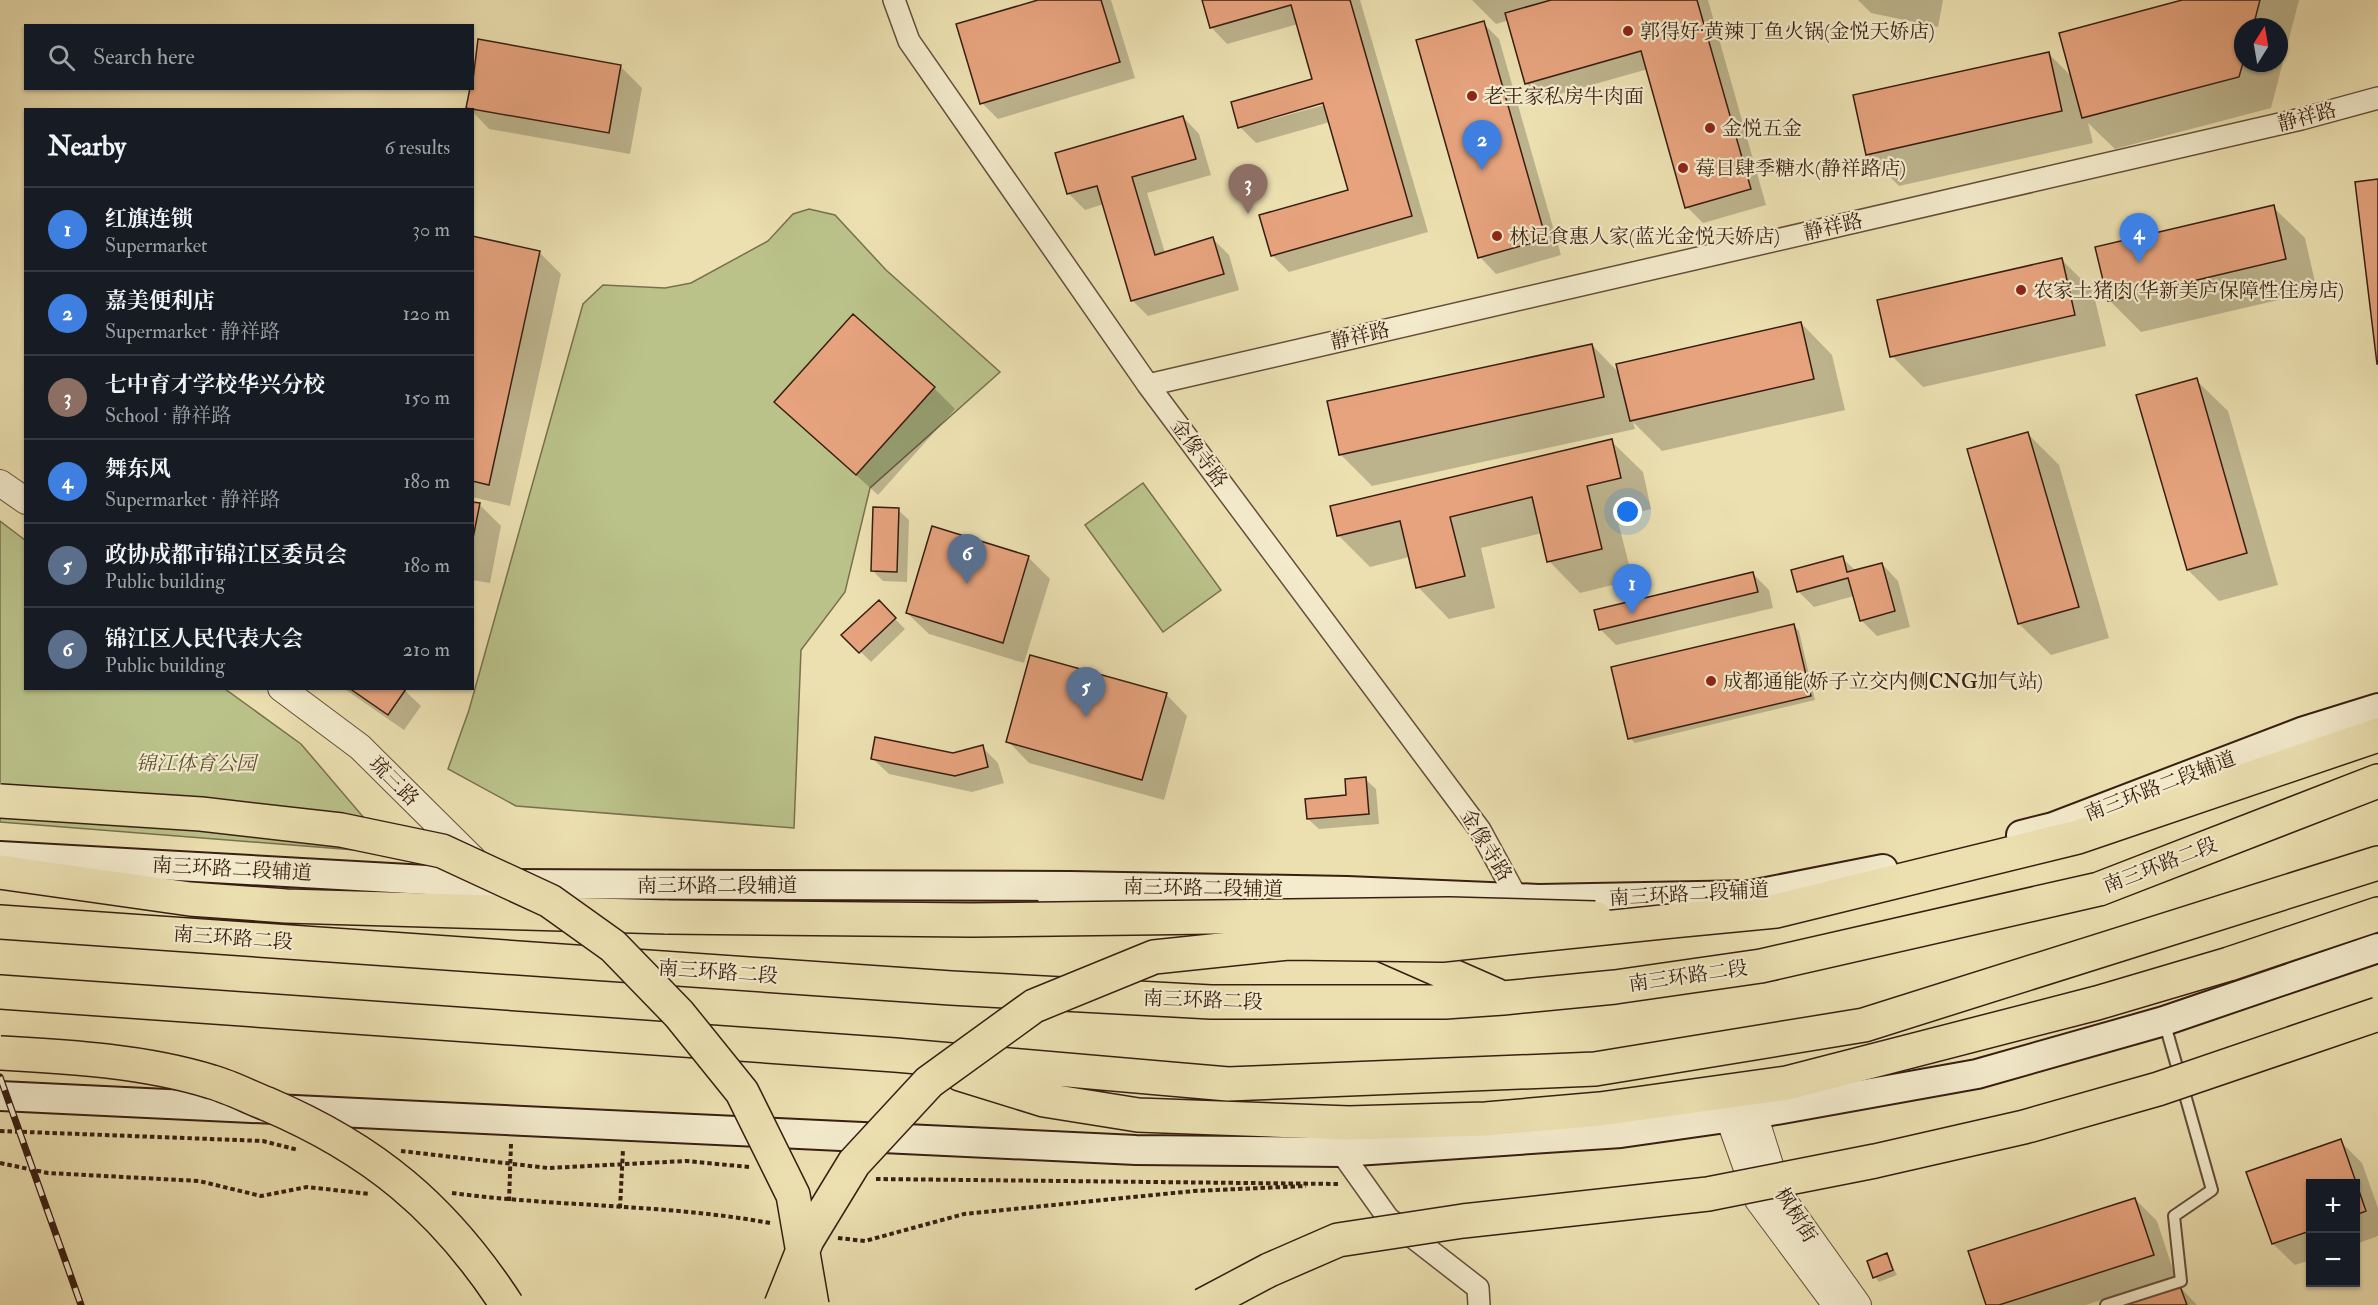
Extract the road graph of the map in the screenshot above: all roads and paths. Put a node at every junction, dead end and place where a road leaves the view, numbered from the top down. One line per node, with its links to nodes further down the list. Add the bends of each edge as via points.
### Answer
1 (894, 0): 3 (street, 金像寺路, via 909,41)
2 (2378, 98): 3 (street, 静祥路, via 2289,122)
3 (1148, 385): 17 (street, 金像寺路, via 1480,830)
4 (0, 483): 5 (street)
5 (24, 500)
6 (284, 690): 14 (street, 琉三路, via 360,747)
7 (2378, 708): 16 (main road, 南三环路二段辅道, via 2304,730 2053,827 1901,866)
8 (2378, 735): 19 (highway, via 2078,837 1776,911)
9 (2378, 781): 26 (highway, 南三环路二段, via 2099,889 1761,966)
10 (0, 801): 47 (highway, bridge, via 201,814 341,830 442,851 550,901 613,946 680,1014 742,1092 793,1195)
11 (0, 856): 14 (main road, 南三环路二段辅道)
12 (2378, 863): 30 (highway, via 1864,1025 1595,1069 1228,1084)
13 (0, 872): 19 (highway, bridge, via 190,899 275,905 668,917 972,920 1449,914)
14 (498, 884): 15 (main road, 南三环路二段辅道)
15 (980, 885): 17 (main road, 南三环路二段辅道); 21 (street, via 1151,910)
16 (1751, 895): 17 (main road, 南三环路二段辅道); 21 (street, via 1502,926)
17 (1517, 898)
18 (2378, 914): 24 (highway)
19 (1672, 921): 46 (highway, bridge, via 1442,945 1288,943 1154,957 1034,1006 929,1082 854,1163 807,1240)
20 (0, 922): 26 (highway, 南三环路二段, via 1211,1002 1445,1002)
21 (1332, 922): 26 (highway)
22 (2378, 932): 24 (highway)
23 (2378, 948): 28 (main road)
24 (2229, 964): 34 (highway, via 2097,1003 1787,1083)
25 (0, 992): 30 (highway)
26 (1503, 998)
27 (2378, 1014): 48 (highway, bridge, via 2158,1089 2024,1127 1875,1161 1708,1194 1463,1221 1338,1240)
28 (2164, 1021): 32 (main road, via 1977,1074); 52 (lane, via 2212,1190 2174,1216 2181,1281)
29 (0, 1053): 45 (highway, bridge, via 151,1067 213,1082 339,1138 437,1213)
30 (895, 1055): 34 (highway, via 1044,1100 1138,1115)
31 (0, 1096): 34 (main road, via 1136,1150)
32 (1742, 1116): 34 (main road, via 1621,1132); 50 (street, 枫树街, via 1758,1200); 51 (street, 枫树街, via 1779,1194)
33 (0, 1131): 35 (path, via 262,1142)
34 (1345, 1137): 41 (street)
35 (305, 1152)
36 (396, 1152): 37 (path)
37 (510, 1163): 38 (path, via 548,1168); 42 (path)
38 (622, 1164): 39 (path, via 686,1161); 43 (path)
39 (755, 1167)
40 (869, 1179): 41 (path)
41 (1364, 1184): 44 (path, via 1194,1191 964,1214 864,1241); 49 (street, via 1388,1218 1478,1288)
42 (509, 1201)
43 (620, 1208)
44 (832, 1238)
45 (507, 1305)
46 (781, 1305)
47 (812, 1305)
48 (1203, 1305)
49 (1479, 1305)
50 (1836, 1305)
51 (1858, 1305)
52 (2106, 1305)

